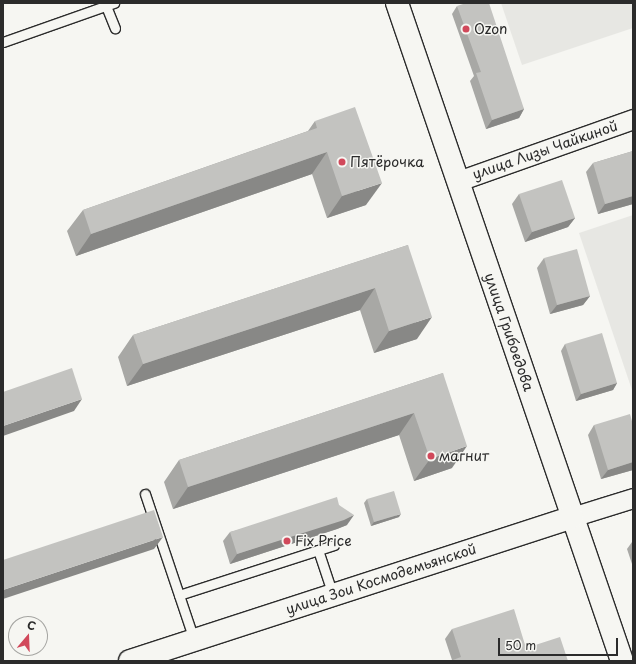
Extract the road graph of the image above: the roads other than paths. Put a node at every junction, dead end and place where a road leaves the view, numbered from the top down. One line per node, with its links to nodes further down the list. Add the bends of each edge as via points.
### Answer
1 (397, 3): 6 (street, улица Грибоедова)
2 (110, 4): 3 (lane); 4 (lane)
3 (115, 28)
4 (3, 42)
5 (633, 119): 6 (street, улица Лизы Чайкиной)
6 (458, 180): 9 (street, улица Грибоедова)
7 (145, 494): 12 (lane)
8 (633, 498): 9 (street, улица Зои Космодемьянской)
9 (572, 517): 13 (street, улица Зои Космодемьянской); 16 (street, улица Грибоедова)
10 (334, 545): 11 (lane)
11 (318, 550): 12 (lane); 13 (lane)
12 (179, 595): 14 (lane)
13 (333, 595): 14 (street, улица Зои Космодемьянской)
14 (194, 640): 15 (street, улица Зои Космодемьянской)
15 (130, 661)
16 (622, 661)

